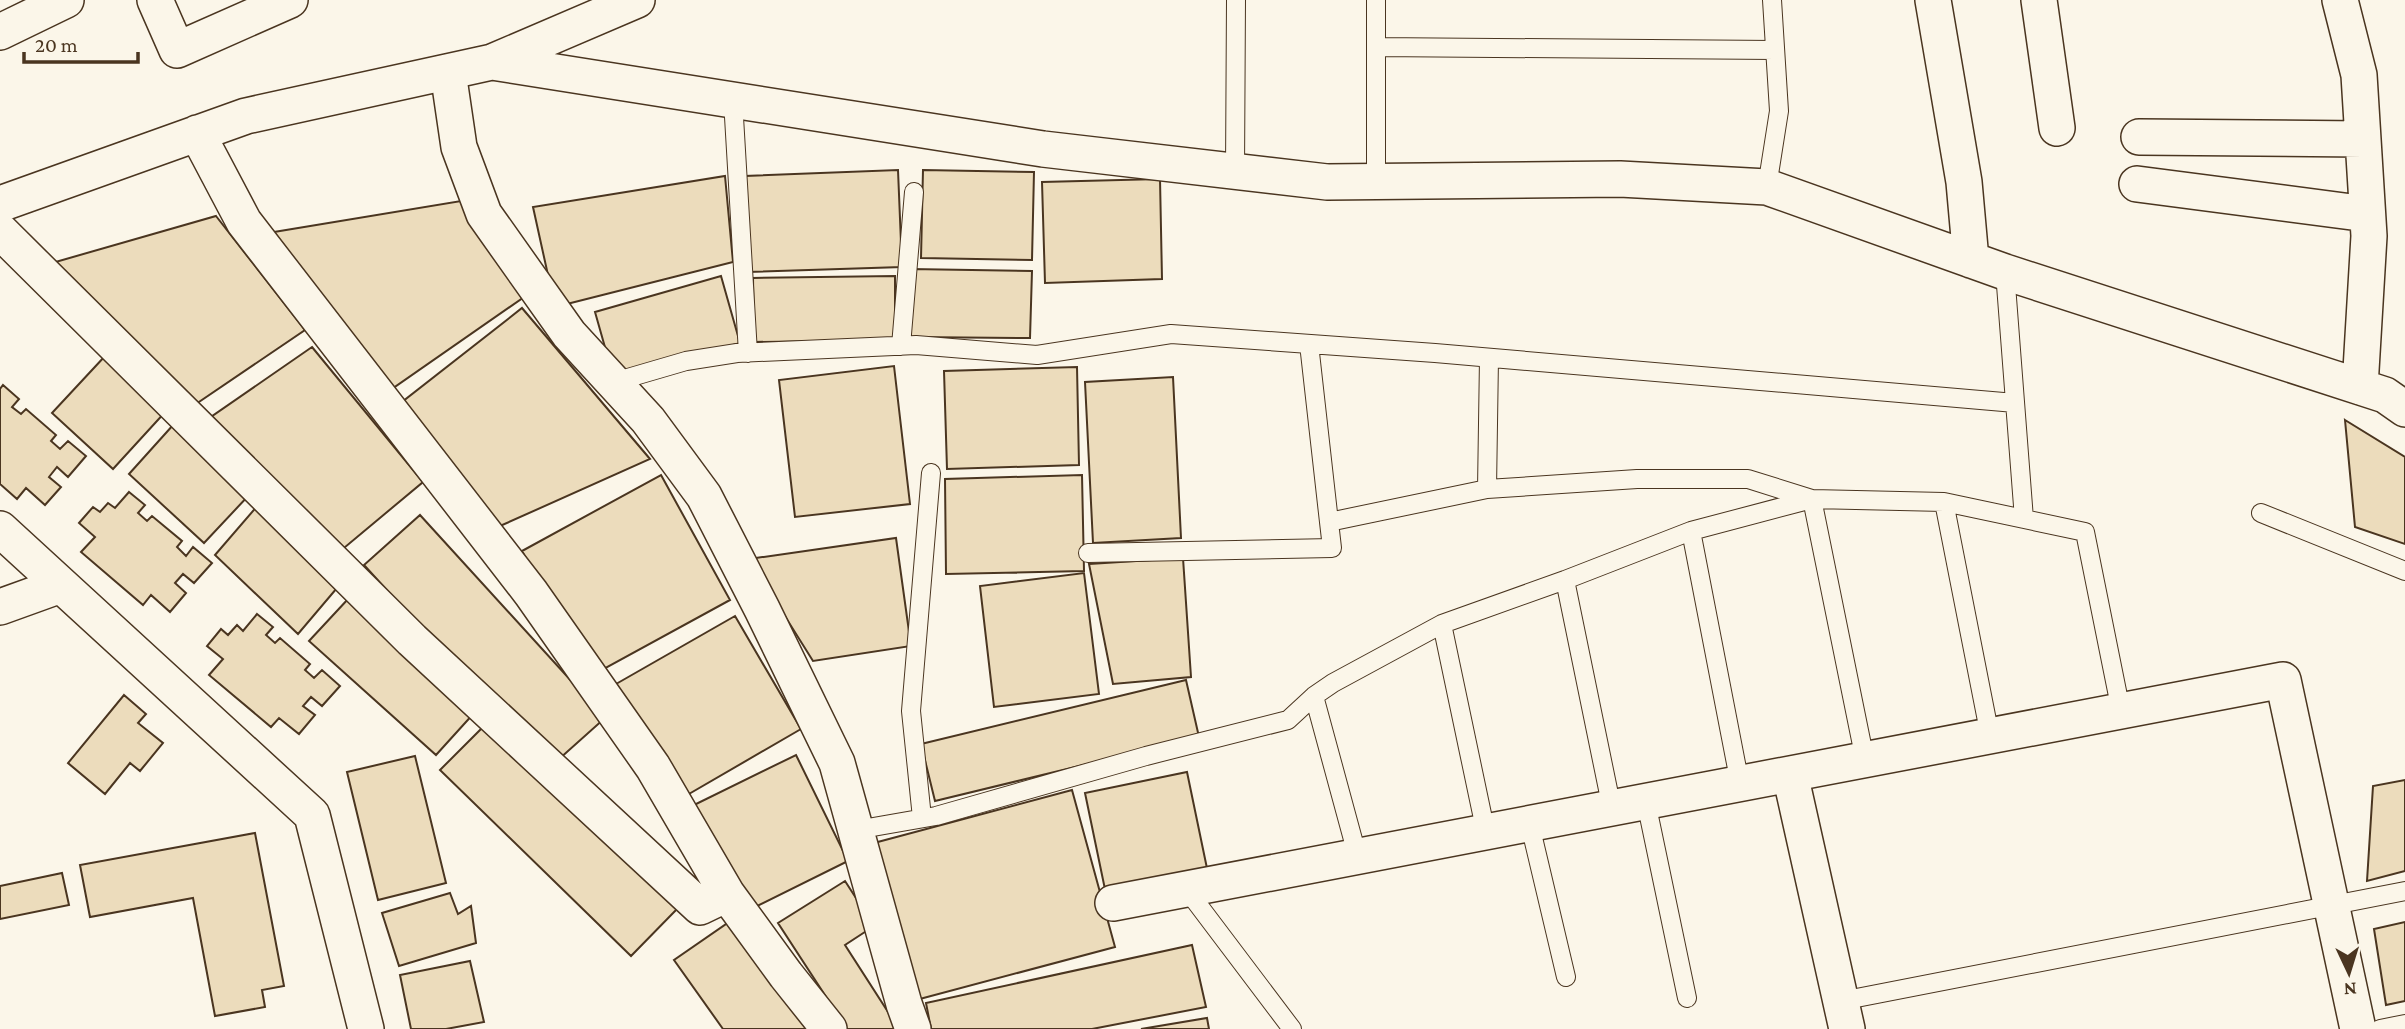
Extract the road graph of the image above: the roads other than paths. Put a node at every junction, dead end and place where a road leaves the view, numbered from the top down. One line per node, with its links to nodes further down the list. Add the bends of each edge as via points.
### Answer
1 (66, 0): 11 (street)
2 (155, 0): 3 (street, via 177,50)
3 (290, 0)
4 (637, 0): 14 (street)
5 (1236, 0): 21 (lane)
6 (1376, 0): 12 (lane)
7 (1772, 0): 13 (lane)
8 (1933, 0): 29 (street, via 1964,182)
9 (2039, 0): 17 (street)
10 (2340, 0): 20 (street, via 2360,75)
11 (0, 32)
12 (1376, 47): 13 (lane); 22 (lane)
13 (1775, 50): 24 (lane, via 1779,111)
14 (492, 62): 15 (street); 16 (street)
15 (448, 72): 18 (street, via 246,116); 35 (street, via 459,148 484,215 569,334)
16 (733, 100): 21 (street, via 1043,149); 33 (lane)
17 (2057, 128)
18 (197, 133): 26 (street); 69 (street, via 244,222 531,593 653,767)
19 (2138, 137): 20 (street)
20 (2363, 139): 27 (street)
21 (1235, 171): 22 (street, via 1326,181)
22 (1376, 181): 24 (street, via 1620,179)
23 (2137, 184): 27 (street)
24 (1767, 187): 29 (street)
25 (914, 192): 32 (lane)
26 (0, 204)
27 (2367, 214): 36 (street)
28 (0, 231): 69 (street, via 412,640 700,907)
29 (1971, 260): 30 (street)
30 (2005, 272): 36 (street); 37 (lane)
31 (1309, 344): 32 (lane, via 1171,334 1037,355); 34 (lane); 45 (lane)
32 (901, 346): 33 (lane)
33 (748, 353): 35 (lane, via 686,361)
34 (1489, 358): 37 (lane); 40 (lane)
35 (614, 382): 64 (street, via 704,496 837,763)
36 (2360, 387): 38 (street)
37 (2015, 403): 44 (lane)
38 (2405, 409)
39 (931, 473): 62 (lane, via 911,711)
40 (1487, 489): 41 (lane, via 1637,479 1748,479); 45 (lane)
41 (1812, 499): 42 (lane); 47 (lane); 57 (lane)
42 (1944, 502): 44 (lane); 56 (lane)
43 (2261, 513): 49 (lane)
44 (2024, 519): 55 (lane, via 2085,532)
45 (1329, 522): 48 (lane, via 1332,548)
46 (0, 529): 51 (street)
47 (1691, 531): 50 (lane); 59 (lane)
48 (1088, 553)
49 (2405, 571)
50 (1565, 580): 53 (lane); 61 (lane)
51 (61, 584): 52 (street); 76 (street, via 313,814)
52 (0, 607)
53 (1442, 624): 54 (lane); 65 (lane)
54 (1314, 696): 62 (lane, via 1288,720); 66 (lane)
55 (2121, 711): 56 (street); 71 (street, via 2283,680)
56 (1990, 736): 57 (street)
57 (1865, 760): 58 (street)
58 (1790, 774): 59 (street); 74 (street)
59 (1740, 784): 60 (street)
60 (1646, 802): 61 (street); 73 (lane)
61 (1612, 809): 63 (street)
62 (922, 818): 64 (lane)
63 (1531, 825): 65 (street); 72 (lane)
64 (856, 830): 78 (street)
65 (1486, 833): 66 (street)
66 (1358, 858): 67 (street)
67 (1187, 890): 70 (street); 79 (lane)
68 (2405, 891): 71 (lane)
69 (727, 894): 77 (street)
70 (1114, 903)
71 (2331, 904): 74 (lane); 80 (street)
72 (1566, 977)
73 (1687, 998)
74 (1844, 1015)
75 (2405, 1024): 81 (lane)
76 (360, 1028)
77 (828, 1029)
78 (913, 1029)
79 (1292, 1029)
80 (2358, 1029)
81 (2381, 1029)

